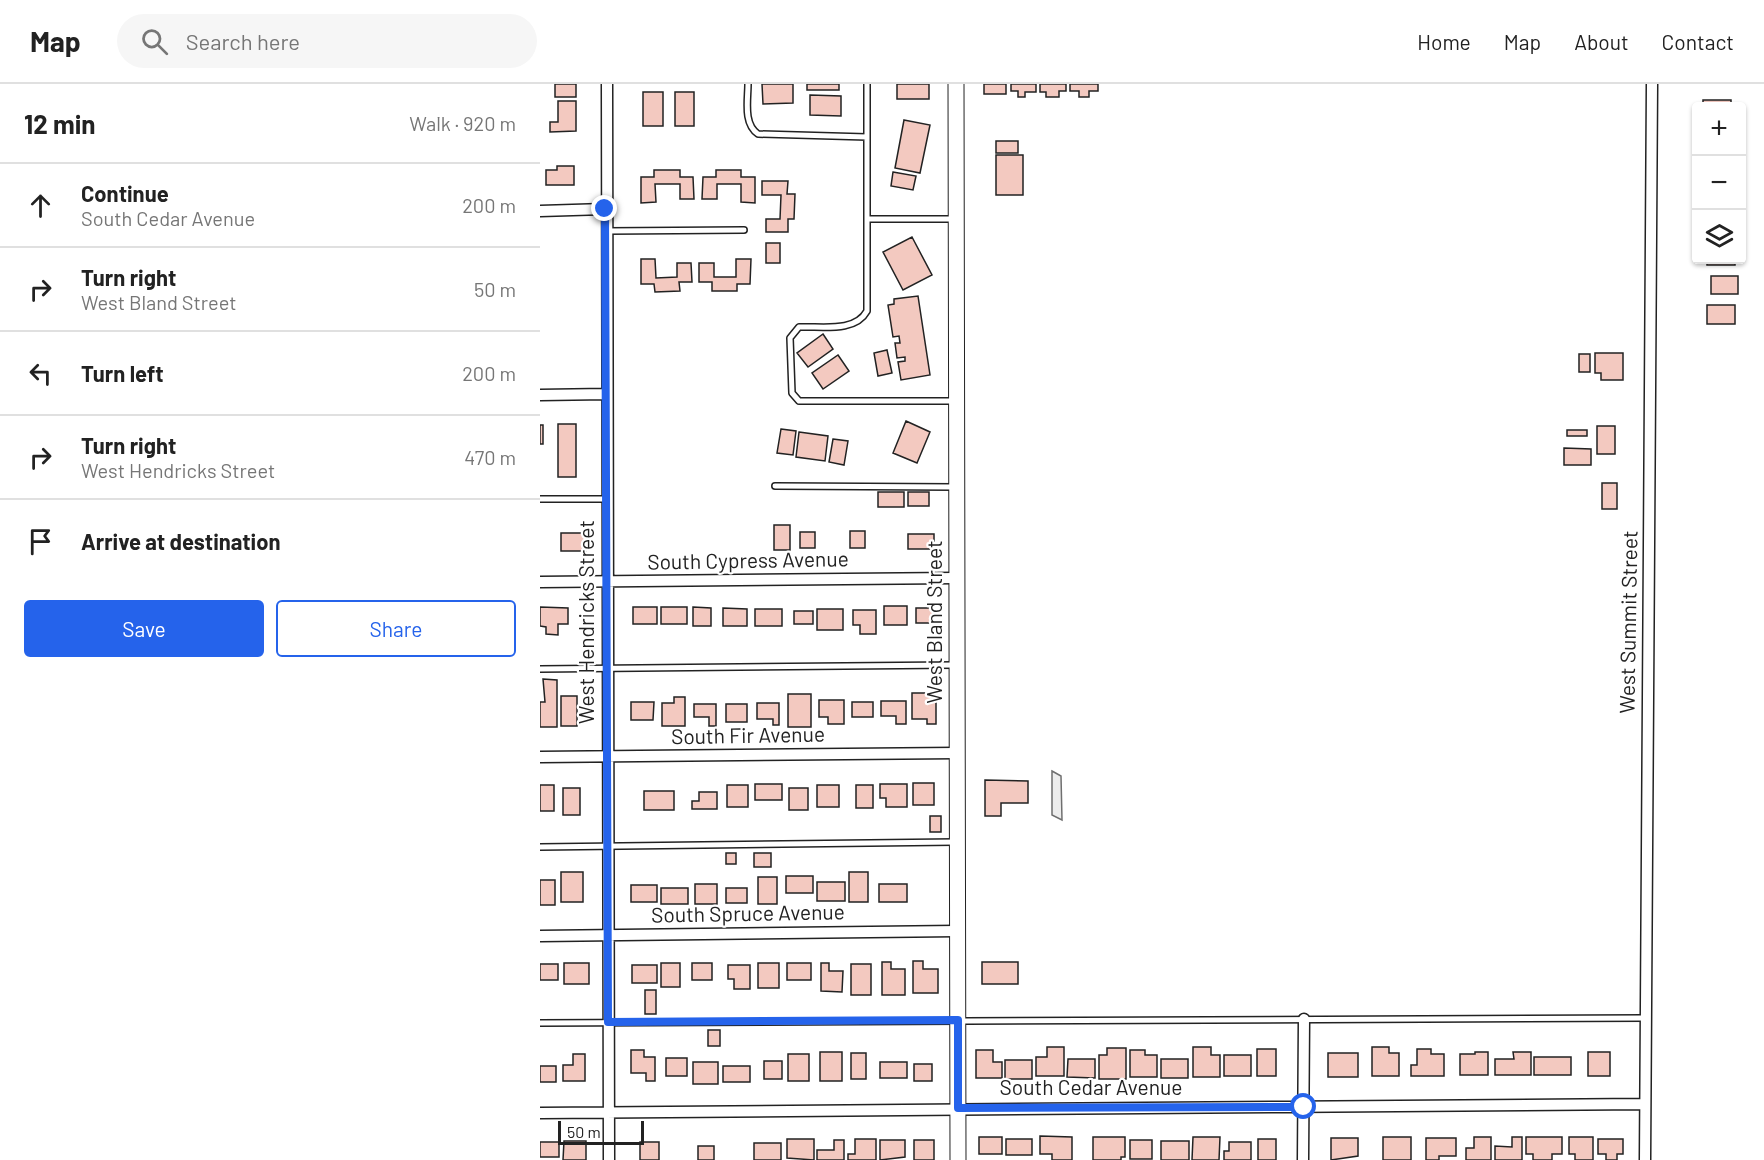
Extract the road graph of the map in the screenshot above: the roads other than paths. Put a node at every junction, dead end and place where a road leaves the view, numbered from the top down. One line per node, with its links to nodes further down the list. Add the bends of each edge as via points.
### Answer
1 (607, 84): 7 (street, West Hendricks Street)
2 (748, 84): 6 (lane, via 748,121 758,134)
3 (867, 84): 6 (lane)
4 (956, 84): 10 (street, West Bland Street)
5 (1652, 84): 35 (street, West Summit Street)
6 (867, 137): 9 (lane)
7 (605, 209): 8 (street); 12 (street, West Hendricks Street)
8 (540, 211)
9 (867, 219): 10 (lane); 15 (lane, via 867,311 855,324 794,330 790,338 792,393 799,401)
10 (956, 219): 15 (street, West Bland Street)
11 (744, 230): 12 (lane)
12 (606, 231): 13 (street, West Hendricks Street)
13 (606, 394): 14 (street); 19 (street, West Hendricks Street)
14 (540, 395)
15 (956, 401): 17 (street, West Bland Street)
16 (775, 486): 17 (lane)
17 (956, 487): 20 (street, West Bland Street)
18 (540, 499): 19 (lane)
19 (606, 499): 22 (street, West Hendricks Street)
20 (956, 578): 22 (street, South Cypress Avenue); 23 (street, West Bland Street)
21 (540, 582): 22 (street, South Cypress Avenue)
22 (607, 582): 24 (street, West Hendricks Street)
23 (957, 665): 24 (lane); 26 (street, West Bland Street)
24 (607, 668): 25 (lane); 27 (street, West Hendricks Street)
25 (540, 669)
26 (957, 753): 27 (street, South Fir Avenue); 29 (street, West Bland Street)
27 (607, 756): 28 (street, South Fir Avenue); 30 (street, West Hendricks Street)
28 (540, 757)
29 (957, 842): 30 (lane); 32 (street, West Bland Street)
30 (607, 846): 31 (lane); 33 (street, West Hendricks Street)
31 (540, 847)
32 (957, 931): 33 (street, South Spruce Avenue); 37 (street, West Bland Street)
33 (607, 935): 34 (street, South Spruce Avenue); 38 (street, West Hendricks Street)
34 (540, 936)
35 (1646, 1018): 36 (lane); 40 (street, West Summit Street)
36 (1304, 1019): 37 (lane); 41 (street)
37 (958, 1020): 38 (lane); 42 (street, West Bland Street)
38 (608, 1022): 39 (lane); 43 (street, West Hendricks Street)
39 (540, 1023)
40 (1643, 1104): 41 (street, South Cedar Avenue); 48 (street, West Summit Street)
41 (1304, 1107): 42 (street, South Cedar Avenue); 47 (street)
42 (958, 1108): 43 (street, South Cedar Avenue); 46 (street, West Bland Street)
43 (608, 1112): 44 (street, South Cedar Avenue); 45 (street, West Hendricks Street)
44 (540, 1113)
45 (609, 1160)
46 (958, 1160)
47 (1303, 1160)
48 (1645, 1160)

